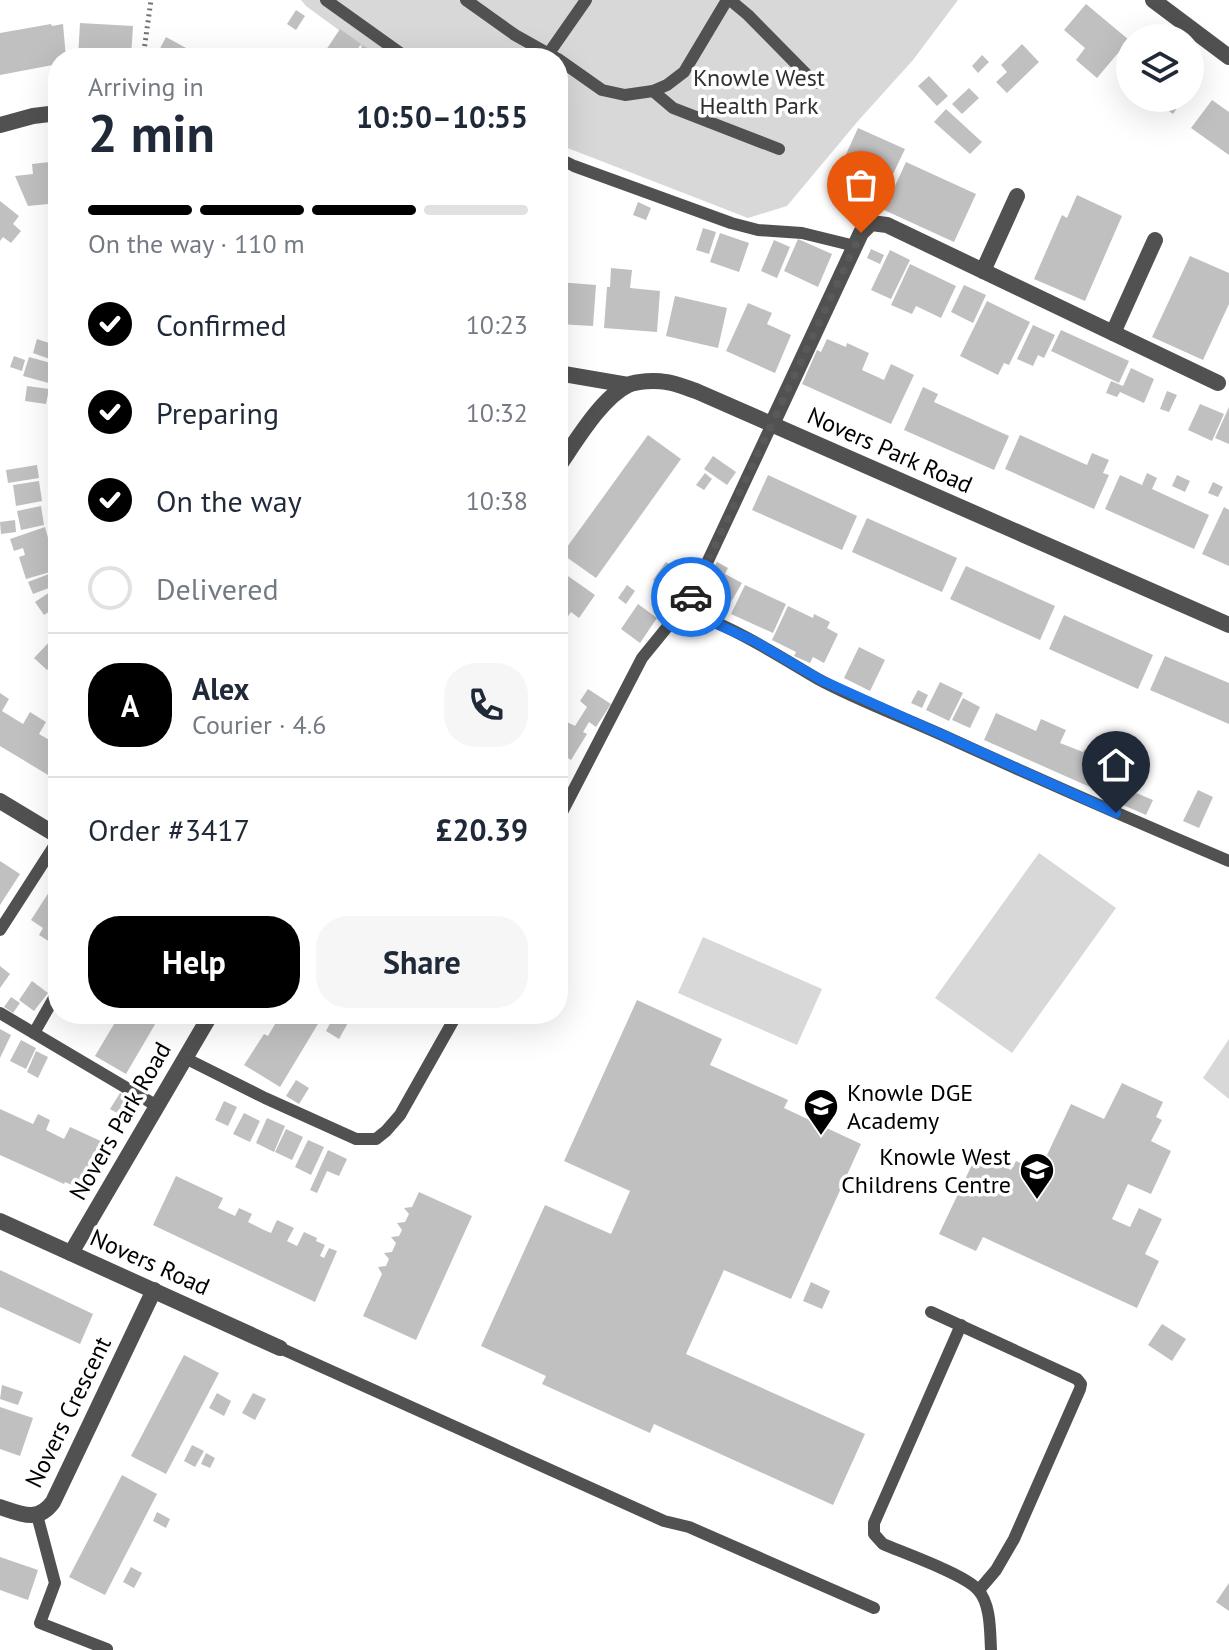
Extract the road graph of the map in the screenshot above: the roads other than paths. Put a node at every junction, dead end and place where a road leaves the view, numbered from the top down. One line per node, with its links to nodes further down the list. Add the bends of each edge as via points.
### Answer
1 (326, 0): 6 (lane)
2 (466, 0): 7 (lane)
3 (586, 0): 8 (lane)
4 (728, 0): 11 (lane); 12 (lane, via 684,72)
5 (1153, 0): 9 (street)
6 (393, 48)
7 (539, 48)
8 (560, 48)
9 (1229, 57)
10 (568, 66): 12 (lane, via 602,90 625,95)
11 (815, 83)
12 (653, 91): 15 (lane, via 673,108)
13 (48, 114): 14 (street)
14 (0, 125)
15 (779, 149)
16 (568, 163): 19 (lane, via 731,223)
17 (1017, 196): 20 (street)
18 (1155, 240): 21 (street)
19 (855, 246): 20 (street, via 866,226 883,223); 25 (street)
20 (983, 271): 21 (street)
21 (1113, 333): 24 (street)
22 (568, 375): 23 (street, Novers Park Road)
23 (628, 385): 25 (street, Novers Park Road, via 667,382); 26 (street, via 606,402)
24 (1223, 386)
25 (772, 424): 27 (lane); 28 (street, Novers Park Road)
26 (568, 453)
27 (684, 612): 30 (lane, via 642,658); 33 (lane, via 754,641 835,687)
28 (1229, 625)
29 (0, 801): 31 (street)
30 (568, 801)
31 (48, 832)
32 (48, 854): 34 (lane)
33 (1229, 861)
34 (0, 930)
35 (48, 1008): 39 (lane)
36 (0, 1013): 39 (lane)
37 (205, 1024): 40 (street, Novers Park Road)
38 (451, 1024): 40 (lane, via 400,1115 376,1139 356,1139)
39 (34, 1033): 41 (lane)
40 (185, 1058): 41 (street, Novers Park Road)
41 (157, 1106): 43 (street, Novers Park Road)
42 (0, 1221): 43 (street, Novers Road)
43 (71, 1253): 44 (street, Novers Road)
44 (154, 1290): 47 (street, Novers Road); 49 (street, Novers Crescent, via 53,1502)
45 (931, 1312): 46 (lane)
46 (961, 1325): 50 (lane, via 874,1523 874,1534 883,1544); 50 (lane, via 1081,1384 1014,1539)
47 (280, 1348): 51 (lane, via 664,1521 689,1527)
48 (0, 1507): 49 (street, Novers Crescent)
49 (37, 1515): 52 (lane, via 55,1583 40,1623)
50 (979, 1590): 53 (lane)
51 (874, 1608)
52 (107, 1649)
53 (991, 1650)

